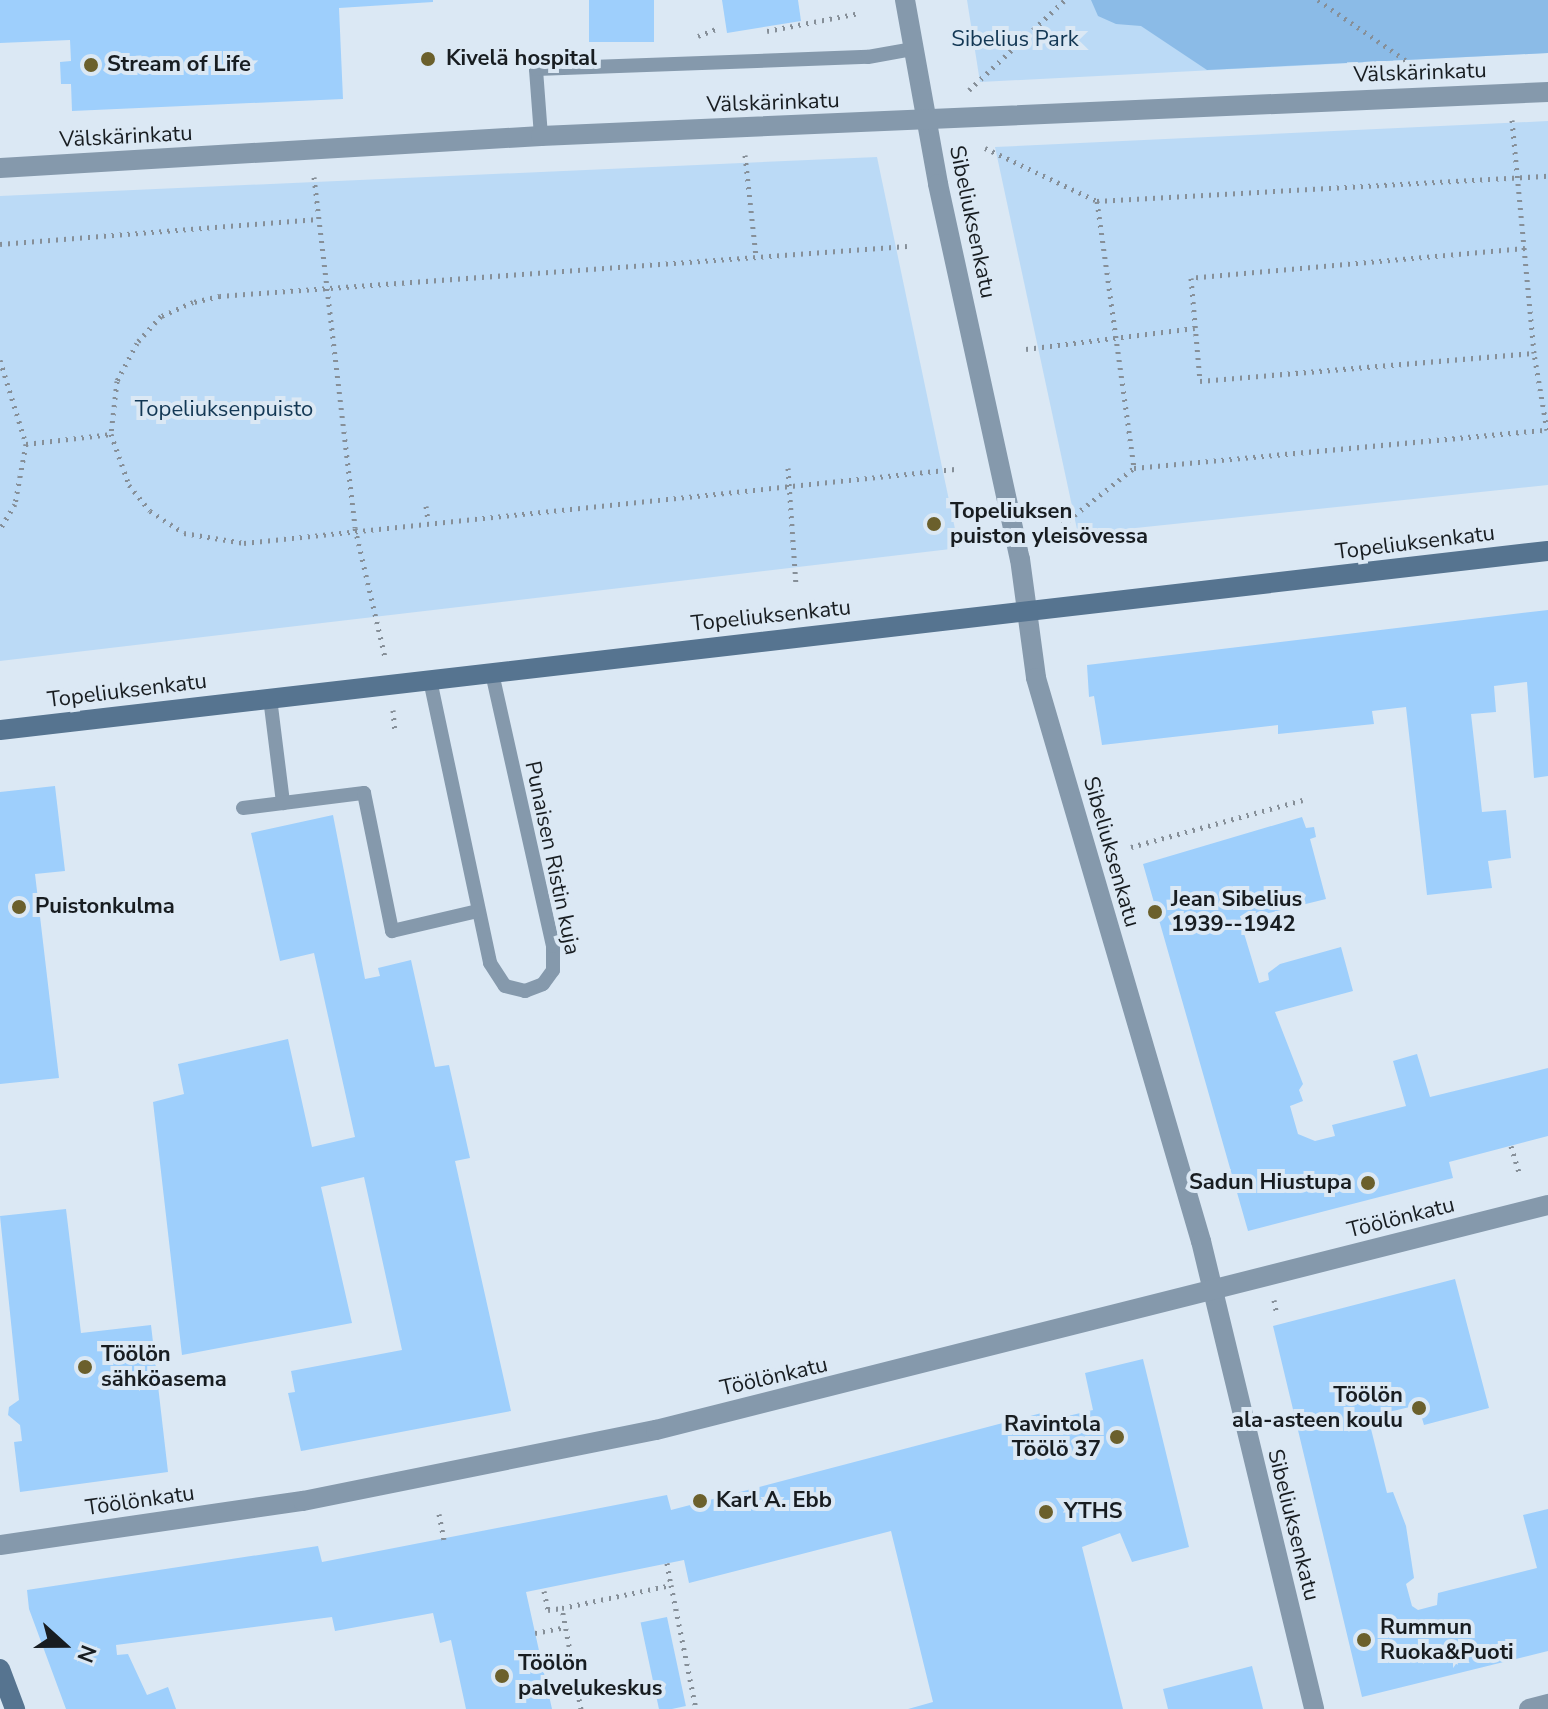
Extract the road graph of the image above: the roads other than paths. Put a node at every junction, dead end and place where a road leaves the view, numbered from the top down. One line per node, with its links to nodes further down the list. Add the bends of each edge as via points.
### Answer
1 (905, 0): 2 (street, Sibeliuksenkatu)
2 (913, 49): 4 (street, Sibeliuksenkatu); 5 (lane, via 868,57 536,69)
3 (1548, 92): 4 (street, Välskärinkatu)
4 (926, 120): 5 (street, Välskärinkatu); 8 (street, Sibeliuksenkatu)
5 (541, 136): 6 (street, Välskärinkatu)
6 (0, 168)
7 (1548, 551): 8 (main road, Topeliuksenkatu)
8 (1027, 612): 9 (main road, Topeliuksenkatu); 17 (street, Sibeliuksenkatu, via 1036,678)
9 (492, 672): 10 (main road, Topeliuksenkatu); 15 (lane, Punaisen Ristin kuja, via 553,946 553,970 543,984 525,991 505,986 490,963)
10 (430, 680): 11 (main road, Topeliuksenkatu); 15 (lane, Punaisen Ristin kuja)
11 (270, 698): 12 (main road, Topeliuksenkatu); 13 (lane)
12 (0, 730)
13 (283, 803): 14 (lane); 15 (lane, via 364,793 392,931)
14 (243, 808)
15 (478, 911)
16 (1548, 1205): 17 (street, Töölönkatu)
17 (1212, 1291): 18 (street, Töölönkatu, via 622,1437 303,1501); 22 (street, Sibeliuksenkatu)
18 (0, 1545)
19 (0, 1669): 21 (main road)
20 (1548, 1704): 23 (street)
21 (15, 1709)
22 (1314, 1709)
23 (1529, 1709)

